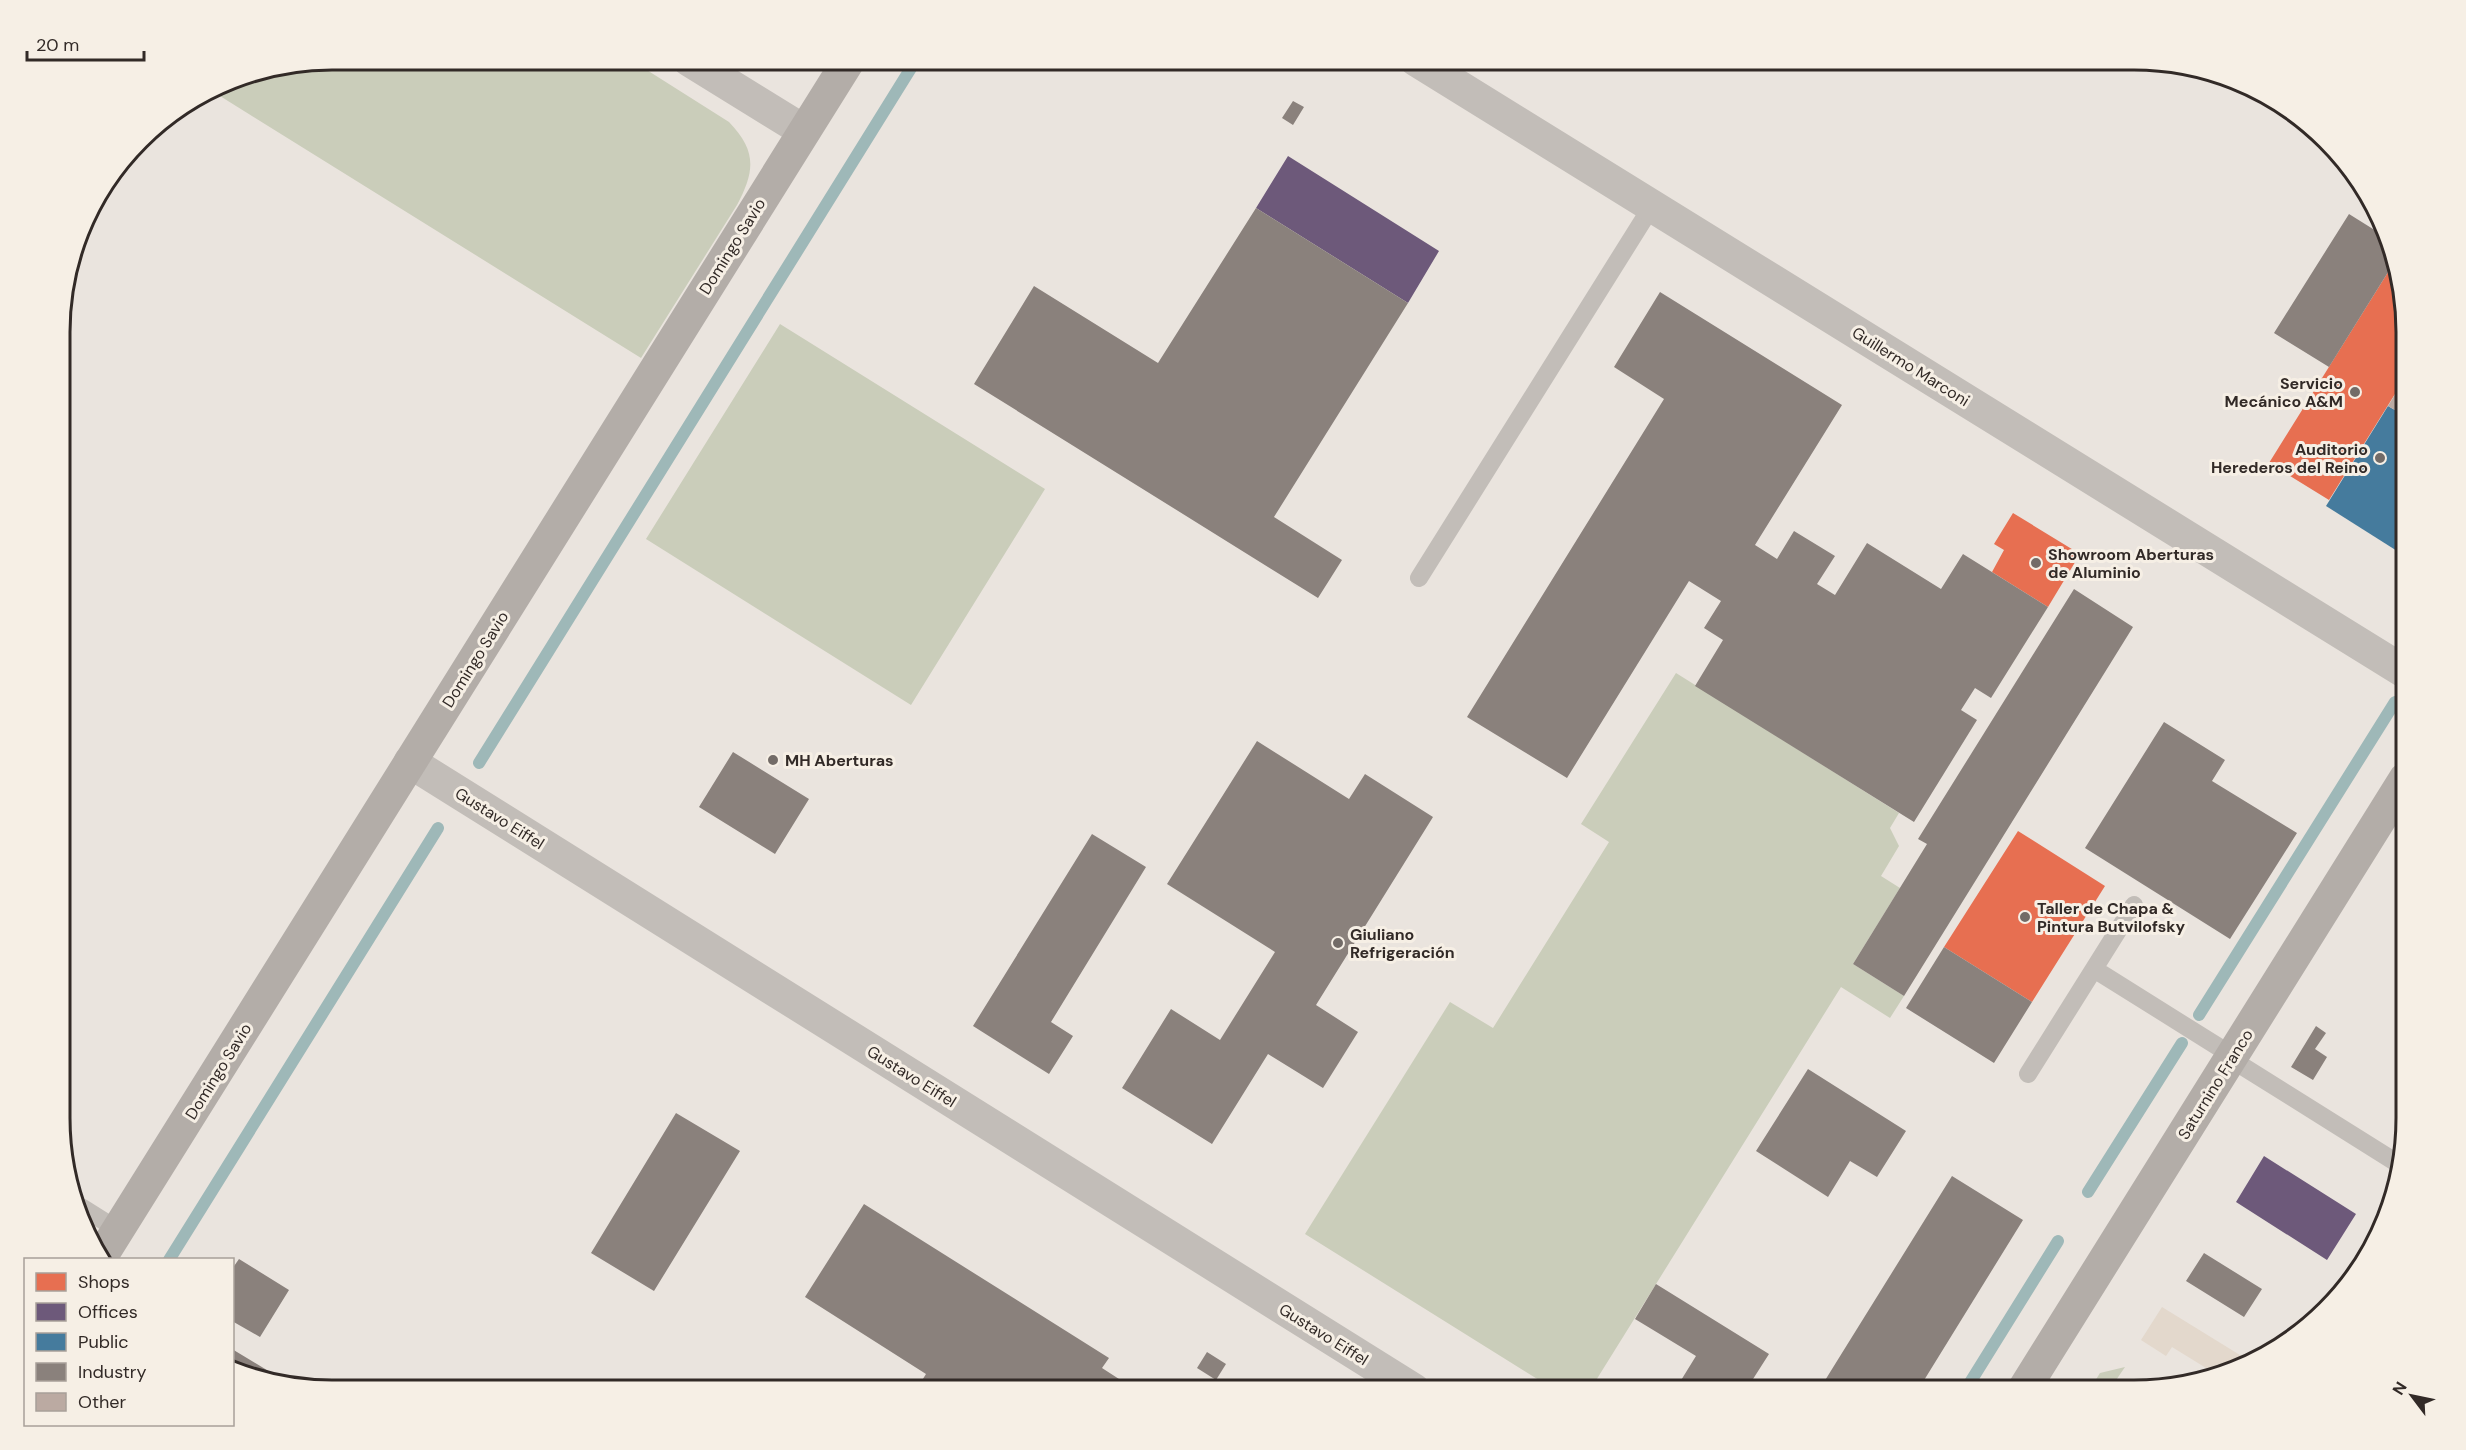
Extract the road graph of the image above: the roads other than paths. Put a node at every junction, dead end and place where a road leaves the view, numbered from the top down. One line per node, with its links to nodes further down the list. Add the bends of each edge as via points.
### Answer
1 (705, 70): 4 (street)
2 (843, 70): 4 (street, Domingo Savio)
3 (1432, 70): 5 (street, Guillermo Marconi)
4 (804, 131): 8 (street, Domingo Savio)
5 (1652, 206): 6 (lane); 7 (street, Guillermo Marconi)
6 (1419, 578)
7 (2396, 666)
8 (410, 762): 16 (street, Domingo Savio); 18 (street, Gustavo Eiffel)
9 (2396, 794): 12 (street, Saturnino Franco)
10 (2134, 905): 11 (lane)
11 (2094, 969): 12 (lane); 13 (lane)
12 (2232, 1058): 14 (lane); 19 (street, Saturnino Franco)
13 (2028, 1074)
14 (2392, 1160)
15 (87, 1211): 16 (lane)
16 (118, 1230): 17 (street, Domingo Savio)
17 (106, 1249)
18 (1398, 1380)
19 (2030, 1380)

